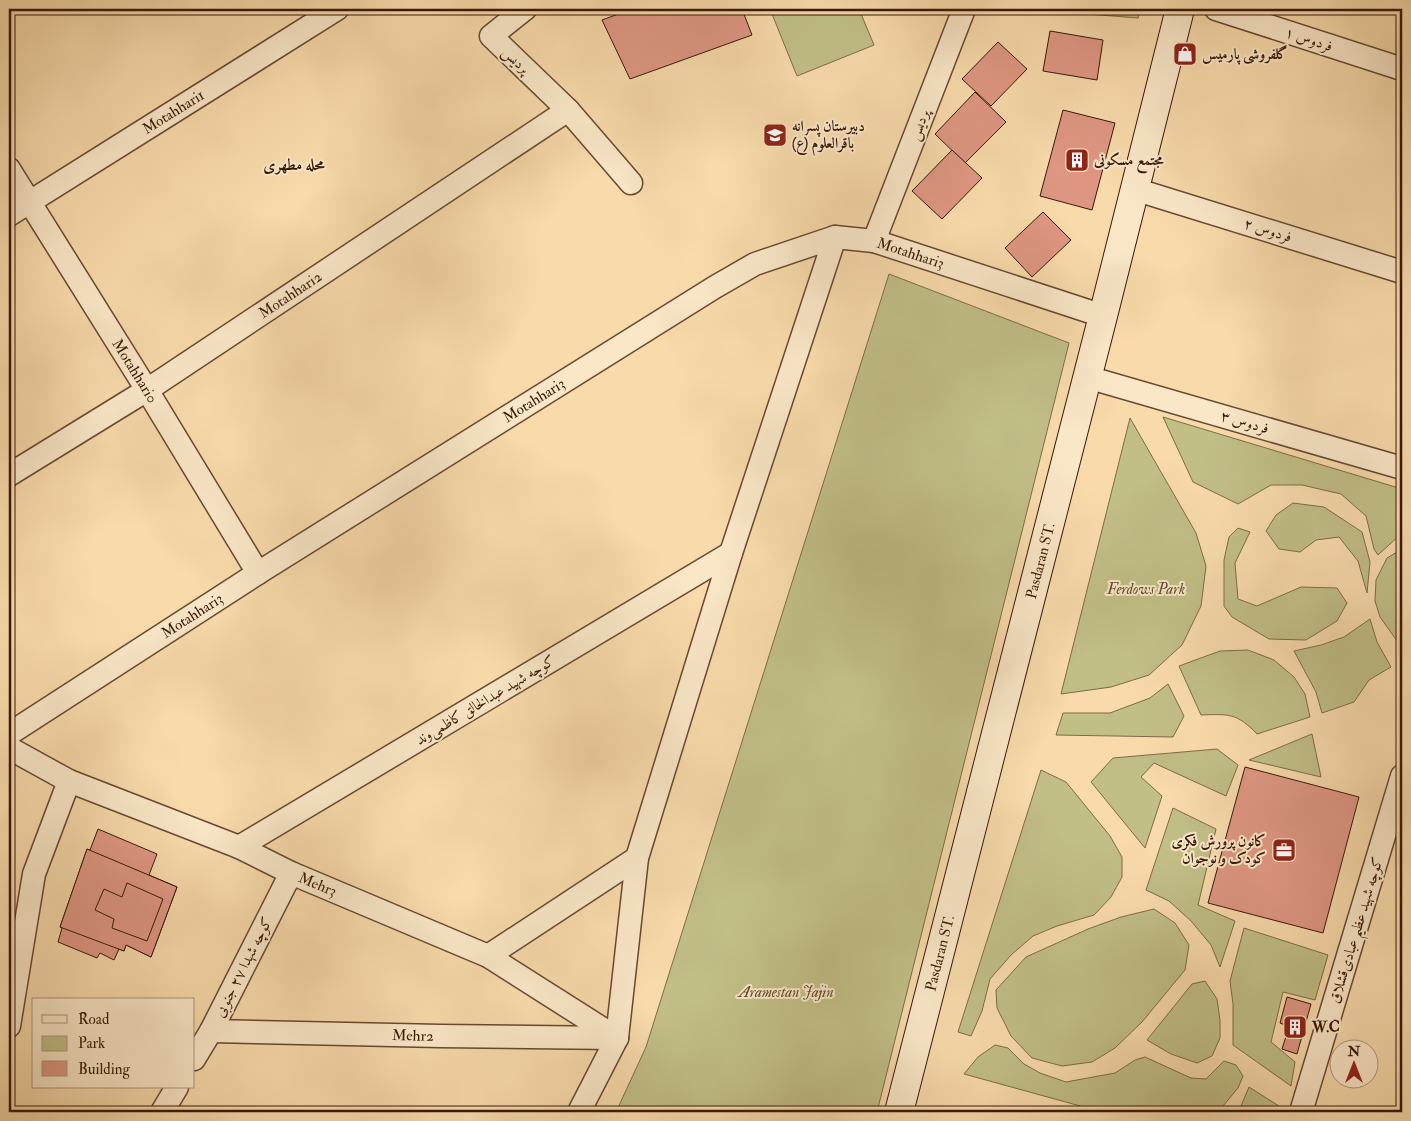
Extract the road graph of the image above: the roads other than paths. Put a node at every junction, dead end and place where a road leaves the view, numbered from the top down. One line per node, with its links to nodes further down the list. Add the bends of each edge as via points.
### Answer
1 (337, 9): 11 (street, Motahhari1)
2 (525, 9): 7 (street, پردیس, via 491,36)
3 (964, 9): 14 (street, پردیس)
4 (1180, 9): 10 (main road, Pasdaran ST.)
5 (1216, 9): 6 (street, فردوس ۱)
6 (1402, 69)
7 (568, 110): 9 (street, پردیس); 18 (street, Motahhari2)
8 (9, 169): 11 (street, Motahhari0)
9 (631, 183)
10 (1134, 189): 15 (street, فردوس ۲); 16 (main road, Pasdaran ST.)
11 (30, 202): 12 (street, Motahhari1); 18 (street, Motahhari0)
12 (9, 215)
13 (835, 238): 14 (street, Motahhari3); 21 (street); 22 (street, Motahhari3, via 755,264 715,287)
14 (874, 241): 16 (street, Motahhari3)
15 (1402, 272)
16 (1103, 316): 17 (main road, Pasdaran ST.)
17 (1087, 377): 19 (street, فردوس ۳); 38 (main road, Pasdaran ST.)
18 (147, 390): 20 (street, Motahhari2); 22 (street, Motahhari0)
19 (1402, 468)
20 (9, 475)
21 (731, 553): 27 (street, کوچه شهید عبدالخالق کاظمی‌وند); 28 (street)
22 (258, 573): 23 (street, Motahhari3)
23 (9, 734)
24 (9, 748): 26 (street, Mehr3)
25 (1402, 776): 39 (street, کوچه شهید عظیم عبادی‌قشلاق)
26 (69, 781): 27 (street, Mehr3); 31 (street, via 34,874)
27 (239, 848): 29 (street, Mehr3)
28 (637, 858): 30 (street); 33 (street)
29 (291, 873): 30 (street, Mehr3); 32 (street, کوچه شهدا ۲۷ جنوبی)
30 (488, 956): 33 (street, Mehr3)
31 (9, 1026)
32 (211, 1031): 33 (street, Mehr2); 34 (street, کوچه شهدا ۲۷ جنوبی)
33 (617, 1038): 37 (street)
34 (195, 1058)
35 (176, 1088): 36 (street)
36 (162, 1112)
37 (579, 1112)
38 (899, 1112)
39 (1301, 1112)

